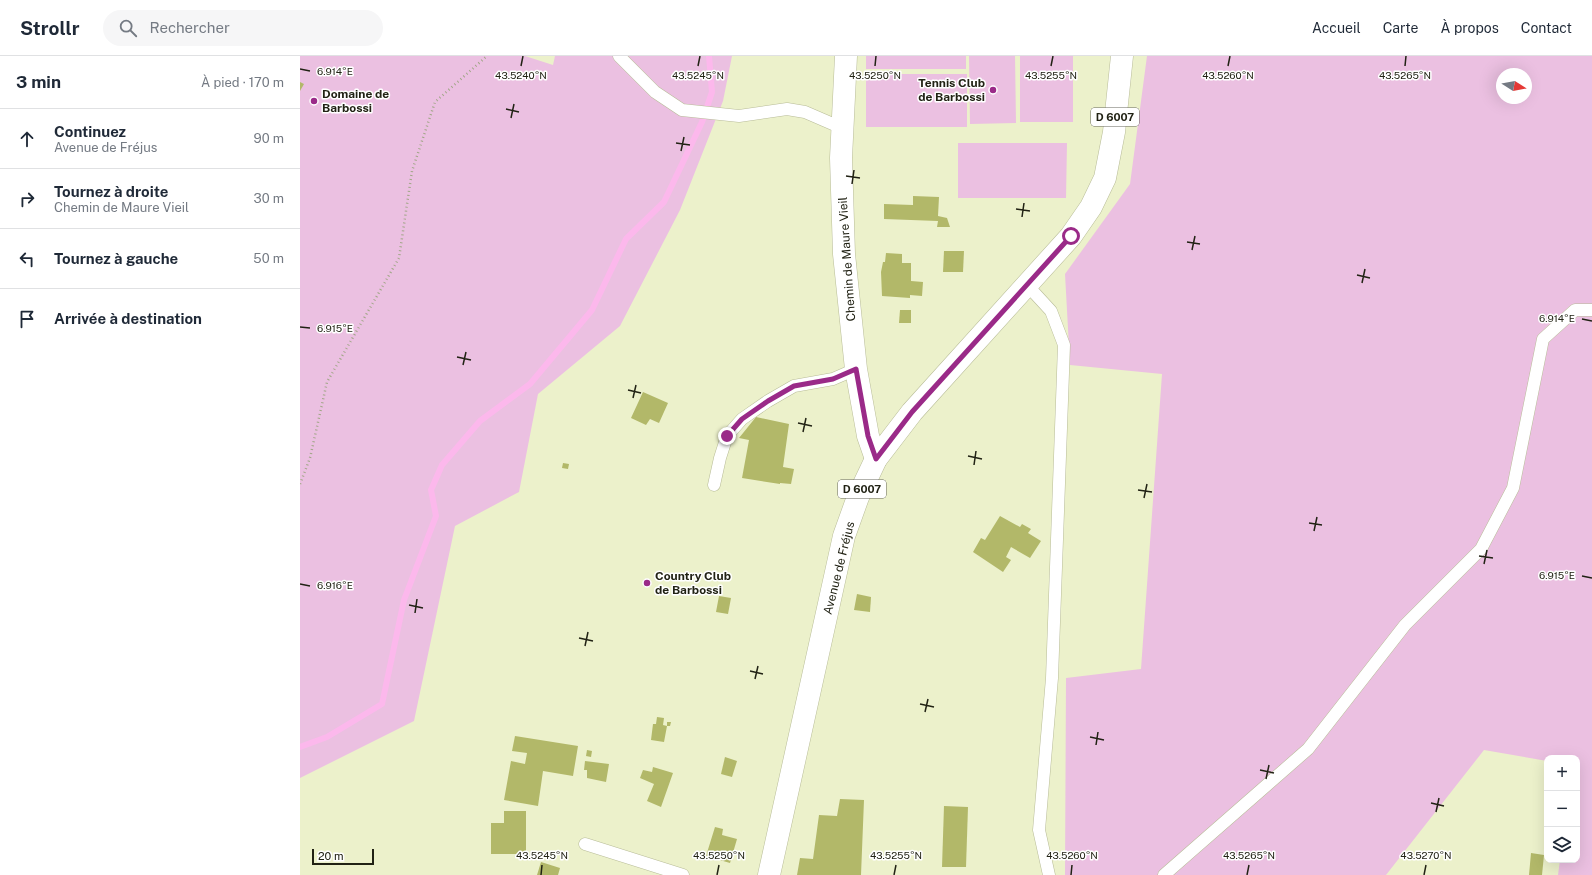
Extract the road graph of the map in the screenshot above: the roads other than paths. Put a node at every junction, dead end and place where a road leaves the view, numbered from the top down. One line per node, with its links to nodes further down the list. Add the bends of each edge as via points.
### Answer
1 (619, 56): 4 (lane, via 655,92 682,110 739,116 787,109 805,112)
2 (846, 56): 4 (main road, Chemin de Maure Vieil)
3 (1122, 56): 5 (main road, Avenue de Fréjus / D 6007, via 1114,132 1105,178 1091,207 1071,236)
4 (842, 128): 7 (main road, Chemin de Maure Vieil, via 844,254)
5 (1028, 286): 8 (main road, Avenue de Fréjus / D 6007, via 912,412); 13 (lane, via 1051,310 1064,346 1052,678 1039,830)
6 (1592, 310): 14 (lane, via 1575,310 1543,339 1513,488 1481,550 1406,624 1308,749)
7 (856, 369): 8 (main road, Chemin de Maure Vieil, via 868,436); 9 (lane, via 833,379 794,386 742,419 727,436)
8 (876, 459): 12 (main road, Avenue de Fréjus / D 6007, via 858,497 844,536)
9 (714, 485)
10 (585, 844): 11 (lane)
11 (683, 875)
12 (769, 875)
13 (1049, 875)
14 (1164, 875)

